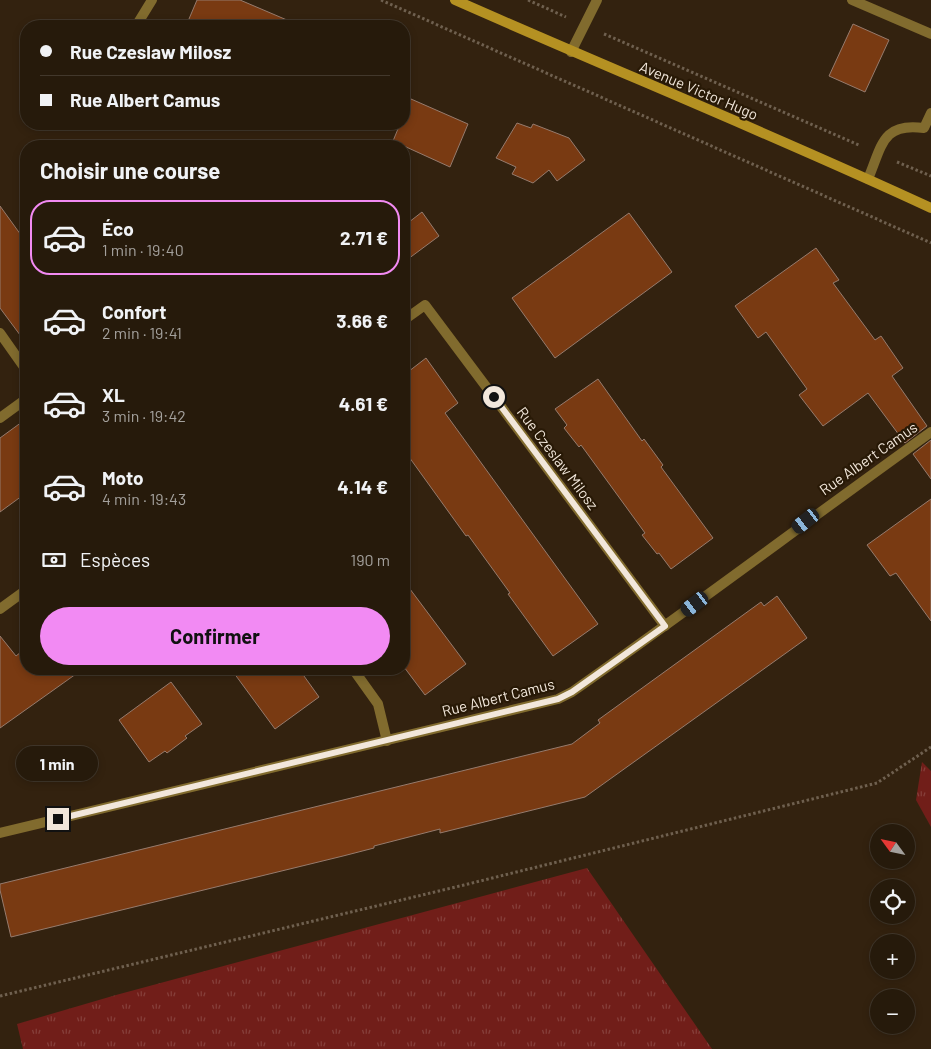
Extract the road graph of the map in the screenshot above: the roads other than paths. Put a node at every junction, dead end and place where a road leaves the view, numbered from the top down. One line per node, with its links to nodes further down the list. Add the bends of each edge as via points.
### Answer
1 (152, 0): 5 (street)
2 (454, 0): 7 (main road, Avenue Victor Hugo)
3 (597, 0): 7 (street)
4 (852, 0): 6 (street)
5 (140, 20)
6 (931, 34)
7 (571, 52): 9 (main road, Avenue Victor Hugo)
8 (931, 113): 9 (street, via 924,128 911,126 891,132)
9 (868, 179): 10 (main road, Avenue Victor Hugo)
10 (931, 208)
11 (410, 316): 19 (street, Rue Czeslaw Milosz, via 425,305)
12 (0, 333): 13 (street)
13 (20, 361)
14 (20, 403): 15 (street)
15 (0, 418)
16 (931, 432): 19 (street, Rue Albert Camus)
17 (20, 594): 18 (street)
18 (0, 609)
19 (665, 626): 21 (street, Rue Albert Camus, via 558,699)
20 (357, 675): 21 (street, via 378,704)
21 (387, 741): 22 (street, Rue Albert Camus)
22 (0, 833)

